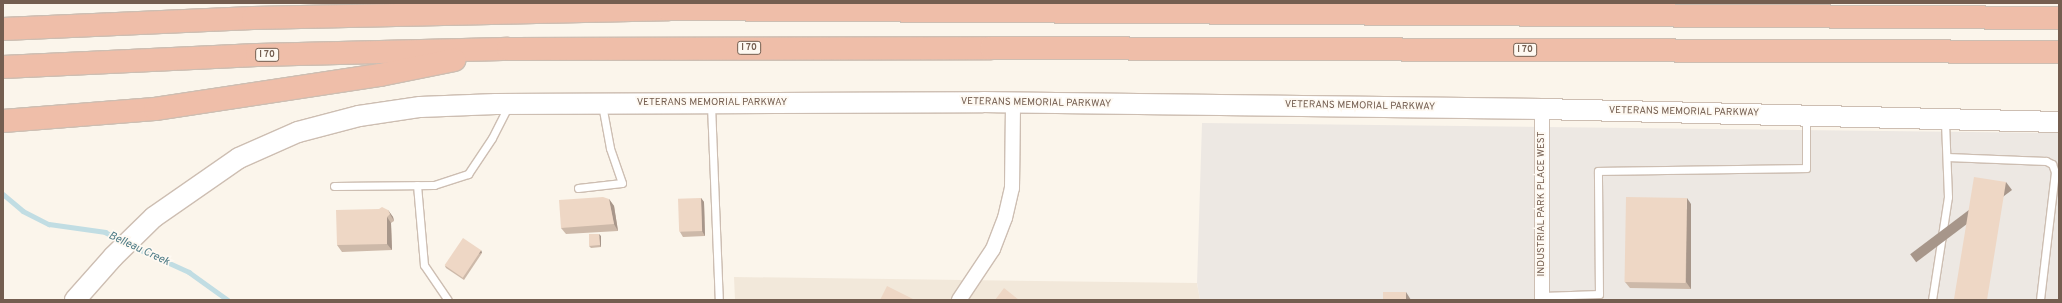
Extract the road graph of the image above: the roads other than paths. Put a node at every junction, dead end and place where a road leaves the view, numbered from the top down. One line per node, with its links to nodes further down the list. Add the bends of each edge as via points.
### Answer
1 (428, 3): 2 (highway)
2 (462, 13): 3 (highway, via 858,10); 4 (highway)
3 (2059, 18)
4 (13, 28)
5 (508, 49): 6 (highway, I 70); 7 (highway, I 70, via 257,55); 15 (highway, via 380,76 155,109)
6 (2059, 52)
7 (3, 67)
8 (601, 103): 9 (street, VETERANS MEMORIAL PARKWAY); 11 (street, VETERANS MEMORIAL PARKWAY); 20 (lane, via 610,148 622,183)
9 (711, 103): 10 (street, VETERANS MEMORIAL PARKWAY); 24 (lane)
10 (1013, 103): 12 (street, VETERANS MEMORIAL PARKWAY); 25 (street, via 1012,188 1005,218 993,249)
11 (509, 104): 18 (lane, via 492,138 468,174 434,185); 21 (street, VETERANS MEMORIAL PARKWAY, via 420,107 359,116 298,132 239,158 154,217)
12 (1542, 108): 13 (street, VETERANS MEMORIAL PARKWAY); 22 (street, INDUSTRIAL PARK PLACE WEST)
13 (1806, 115): 14 (street, VETERANS MEMORIAL PARKWAY); 22 (lane, via 1806,168 1598,171 1599,294)
14 (1945, 119): 16 (street, VETERANS MEMORIAL PARKWAY); 17 (lane)
15 (3, 121)
16 (2059, 122)
17 (1947, 157): 26 (lane, via 1948,197); 27 (lane, via 2046,161 2052,164 2055,172)
18 (417, 185): 19 (lane); 23 (lane, via 424,266)
19 (334, 186)
20 (578, 188)
21 (77, 297)
22 (1542, 298)
23 (448, 300)
24 (719, 300)
25 (959, 300)
26 (1932, 300)
27 (2040, 300)

